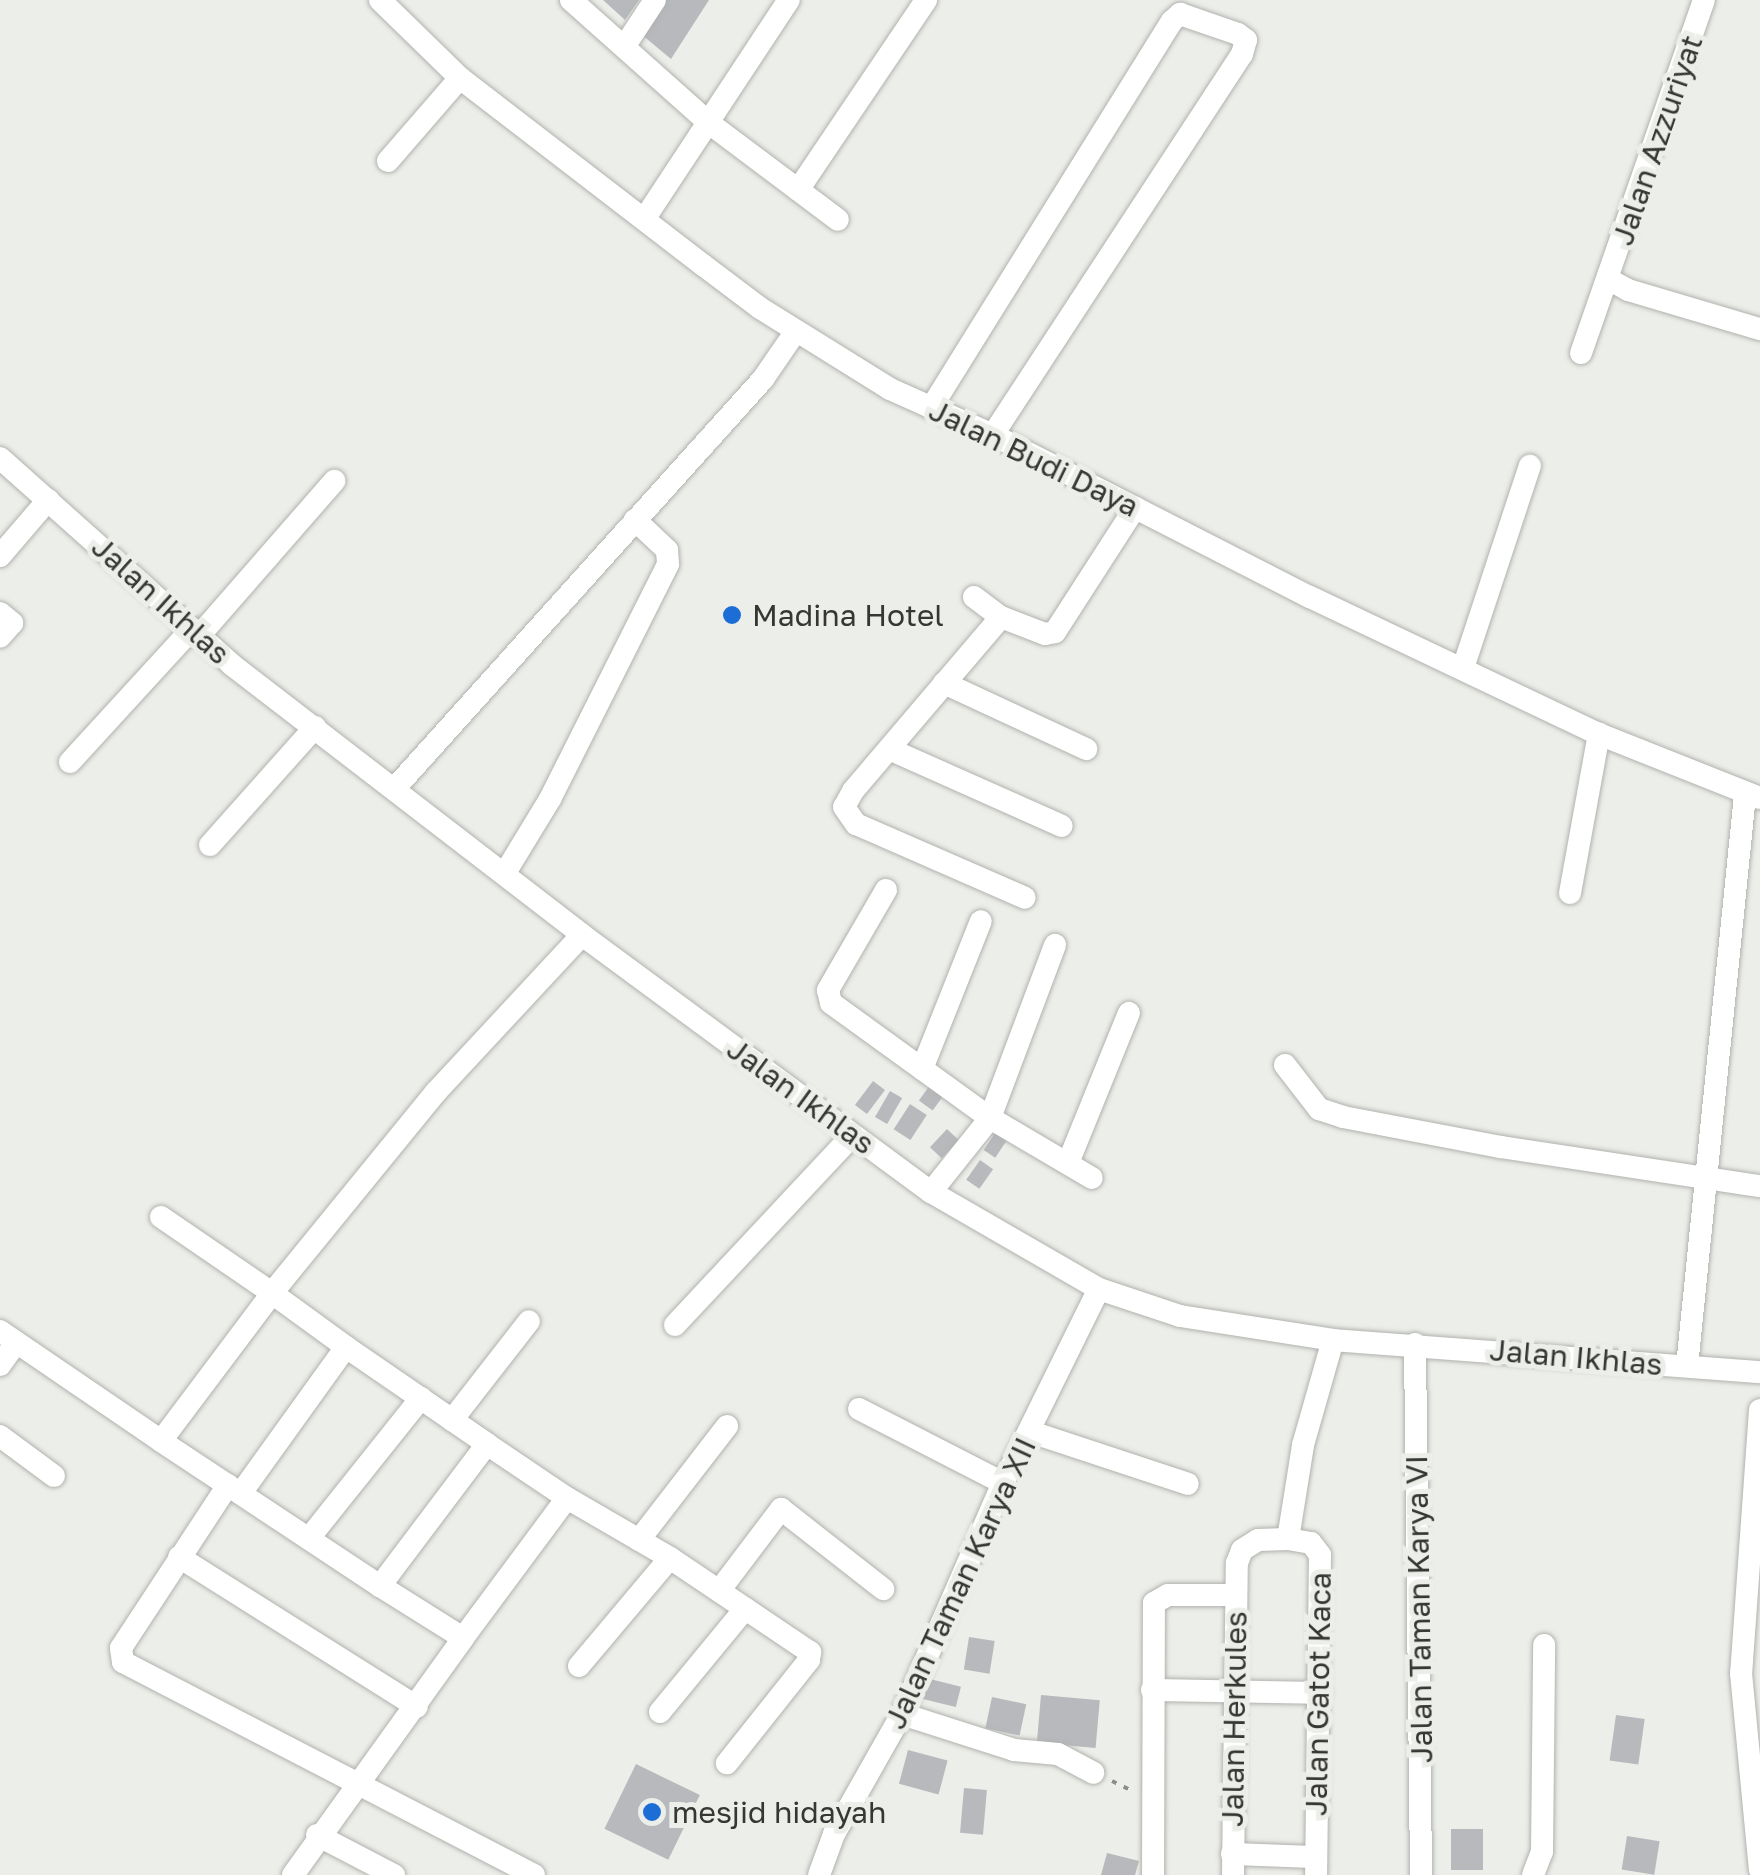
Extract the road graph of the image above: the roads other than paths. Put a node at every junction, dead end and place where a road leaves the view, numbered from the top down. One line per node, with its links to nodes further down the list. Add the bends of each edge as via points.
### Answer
1 (571, 0): 7 (street)
2 (654, 0): 7 (street)
3 (789, 0): 9 (street)
4 (926, 0): 11 (street)
5 (1704, 0): 14 (street, Jalan Azzuriyat)
6 (394, 5): 8 (street, Jalan Budi Daya)
7 (624, 47): 9 (street)
8 (460, 78): 10 (street); 12 (street, Jalan Budi Daya)
9 (709, 123): 11 (street); 12 (street)
10 (388, 161)
11 (798, 190): 13 (street)
12 (645, 218): 16 (street, Jalan Budi Daya)
13 (838, 220)
14 (1610, 280): 15 (street); 17 (street, Jalan Azzuriyat)
15 (1760, 330)
16 (796, 331): 18 (street, Jalan Budi Daya); 25 (street, via 764,379)
17 (1581, 353)
18 (932, 408): 19 (street, Jalan Budi Daya); 19 (street, via 1172,20 1180,14 1238,34 1246,40 1242,54)
19 (993, 435): 24 (street, Jalan Budi Daya)
20 (0, 458): 23 (street, Jalan Ikhlas)
21 (1530, 466): 32 (street)
22 (334, 481): 30 (street)
23 (48, 500): 26 (street); 30 (street, Jalan Ikhlas)
24 (1135, 508): 29 (street, via 1055,632); 32 (street, Jalan Budi Daya)
25 (635, 520): 39 (street); 43 (street, via 670,561)
26 (0, 556)
27 (974, 597): 29 (street)
28 (0, 612): 31 (street, via 12,623)
29 (1001, 617): 33 (street)
30 (196, 632): 34 (street, Jalan Ikhlas); 38 (street)
31 (0, 637)
32 (1463, 668): 35 (street, Jalan Budi Daya)
33 (944, 683): 36 (street); 37 (street)
34 (315, 727): 39 (street, Jalan Ikhlas); 42 (street)
35 (1599, 734): 40 (street, Jalan Budi Daya); 45 (street)
36 (1086, 748)
37 (888, 749): 41 (street); 46 (street, via 846,801 848,818)
38 (70, 762)
39 (396, 788): 43 (street, Jalan Ikhlas)
40 (1752, 797): 57 (street)
41 (1062, 826)
42 (210, 845)
43 (506, 873): 48 (street, Jalan Ikhlas)
44 (886, 890): 52 (street, via 828,999)
45 (1570, 893)
46 (1025, 898)
47 (981, 920): 52 (street)
48 (582, 935): 54 (street, Jalan Ikhlas); 62 (street, via 436,1092)
49 (1056, 945): 53 (street)
50 (1129, 1013): 55 (street)
51 (1285, 1064): 57 (street, via 1320,1109 1343,1117)
52 (922, 1069): 53 (street)
53 (990, 1118): 55 (street); 59 (street)
54 (854, 1135): 59 (street, Jalan Ikhlas); 64 (street)
55 (1068, 1164): 56 (street)
56 (1092, 1178)
57 (1704, 1178): 58 (street); 70 (street)
58 (1760, 1186)
59 (931, 1192): 61 (street, Jalan Ikhlas)
60 (161, 1217): 62 (street)
61 (1099, 1290): 66 (street, Jalan Ikhlas, via 1180,1316); 77 (street, Jalan Taman Karya XII)
62 (272, 1293): 68 (street); 79 (street)
63 (530, 1321): 75 (street)
64 (675, 1325)
65 (8, 1337): 69 (street); 79 (street)
66 (1333, 1340): 67 (street, Jalan Ikhlas); 87 (street, via 1304,1444)
67 (1416, 1344): 70 (street, Jalan Ikhlas); 118 (street, Jalan Taman Karya VI)
68 (346, 1348): 72 (street); 84 (street)
69 (0, 1365)
70 (1687, 1366): 71 (street, Jalan Ikhlas)
71 (1760, 1372)
72 (421, 1398): 75 (street); 86 (street)
73 (859, 1409): 82 (street)
74 (1760, 1410): 112 (street, via 1741,1672)
75 (452, 1420): 80 (street)
76 (727, 1426): 88 (street)
77 (1032, 1432): 82 (street, Jalan Taman Karya XII); 83 (street)
78 (0, 1436): 81 (street)
79 (161, 1441): 84 (street)
80 (487, 1444): 85 (street); 92 (street)
81 (54, 1476)
82 (1003, 1483): 105 (street, Jalan Taman Karya XII)
83 (1188, 1484)
84 (234, 1489): 86 (street); 89 (street)
85 (567, 1498): 88 (street); 97 (street)
86 (310, 1537): 92 (street)
87 (1288, 1539): 91 (street, Jalan Gatot Kaca, via 1250,1544); 102 (street, Jalan Gatot Kaca, via 1311,1543 1320,1554)
88 (640, 1540): 90 (street)
89 (179, 1557): 103 (street); 108 (street, via 121,1648 123,1662)
90 (670, 1558): 94 (street); 99 (street)
91 (1237, 1563): 95 (street, Jalan Herkules)
92 (380, 1586): 97 (street)
93 (882, 1589): 94 (street, via 780,1509)
94 (719, 1591): 96 (street)
95 (1235, 1594): 100 (street, via 1157,1599); 101 (street, Jalan Herkules)
96 (746, 1609): 104 (street); 106 (street, via 810,1656)
97 (463, 1638): 103 (street)
98 (1544, 1645): 119 (street, via 1542,1852)
99 (579, 1666)
100 (1152, 1690): 101 (street); 117 (street, via 1144,1795)
101 (1236, 1690): 102 (street); 110 (street, Jalan Herkules)
102 (1320, 1692): 111 (street, Jalan Gatot Kaca)
103 (417, 1706): 108 (street)
104 (660, 1712)
105 (902, 1714): 107 (street, via 1014,1750 1058,1754); 116 (street, Jalan Taman Karya XII, via 834,1834)
106 (727, 1763)
107 (1093, 1773)
108 (360, 1783): 109 (street); 115 (street)
109 (317, 1836): 113 (street); 114 (street)
110 (1233, 1865): 111 (street)
111 (1316, 1866)
112 (1760, 1868)
113 (292, 1875)
114 (394, 1875)
115 (534, 1875)
116 (819, 1875)
117 (1153, 1875)
118 (1421, 1875)
119 (1533, 1875)

